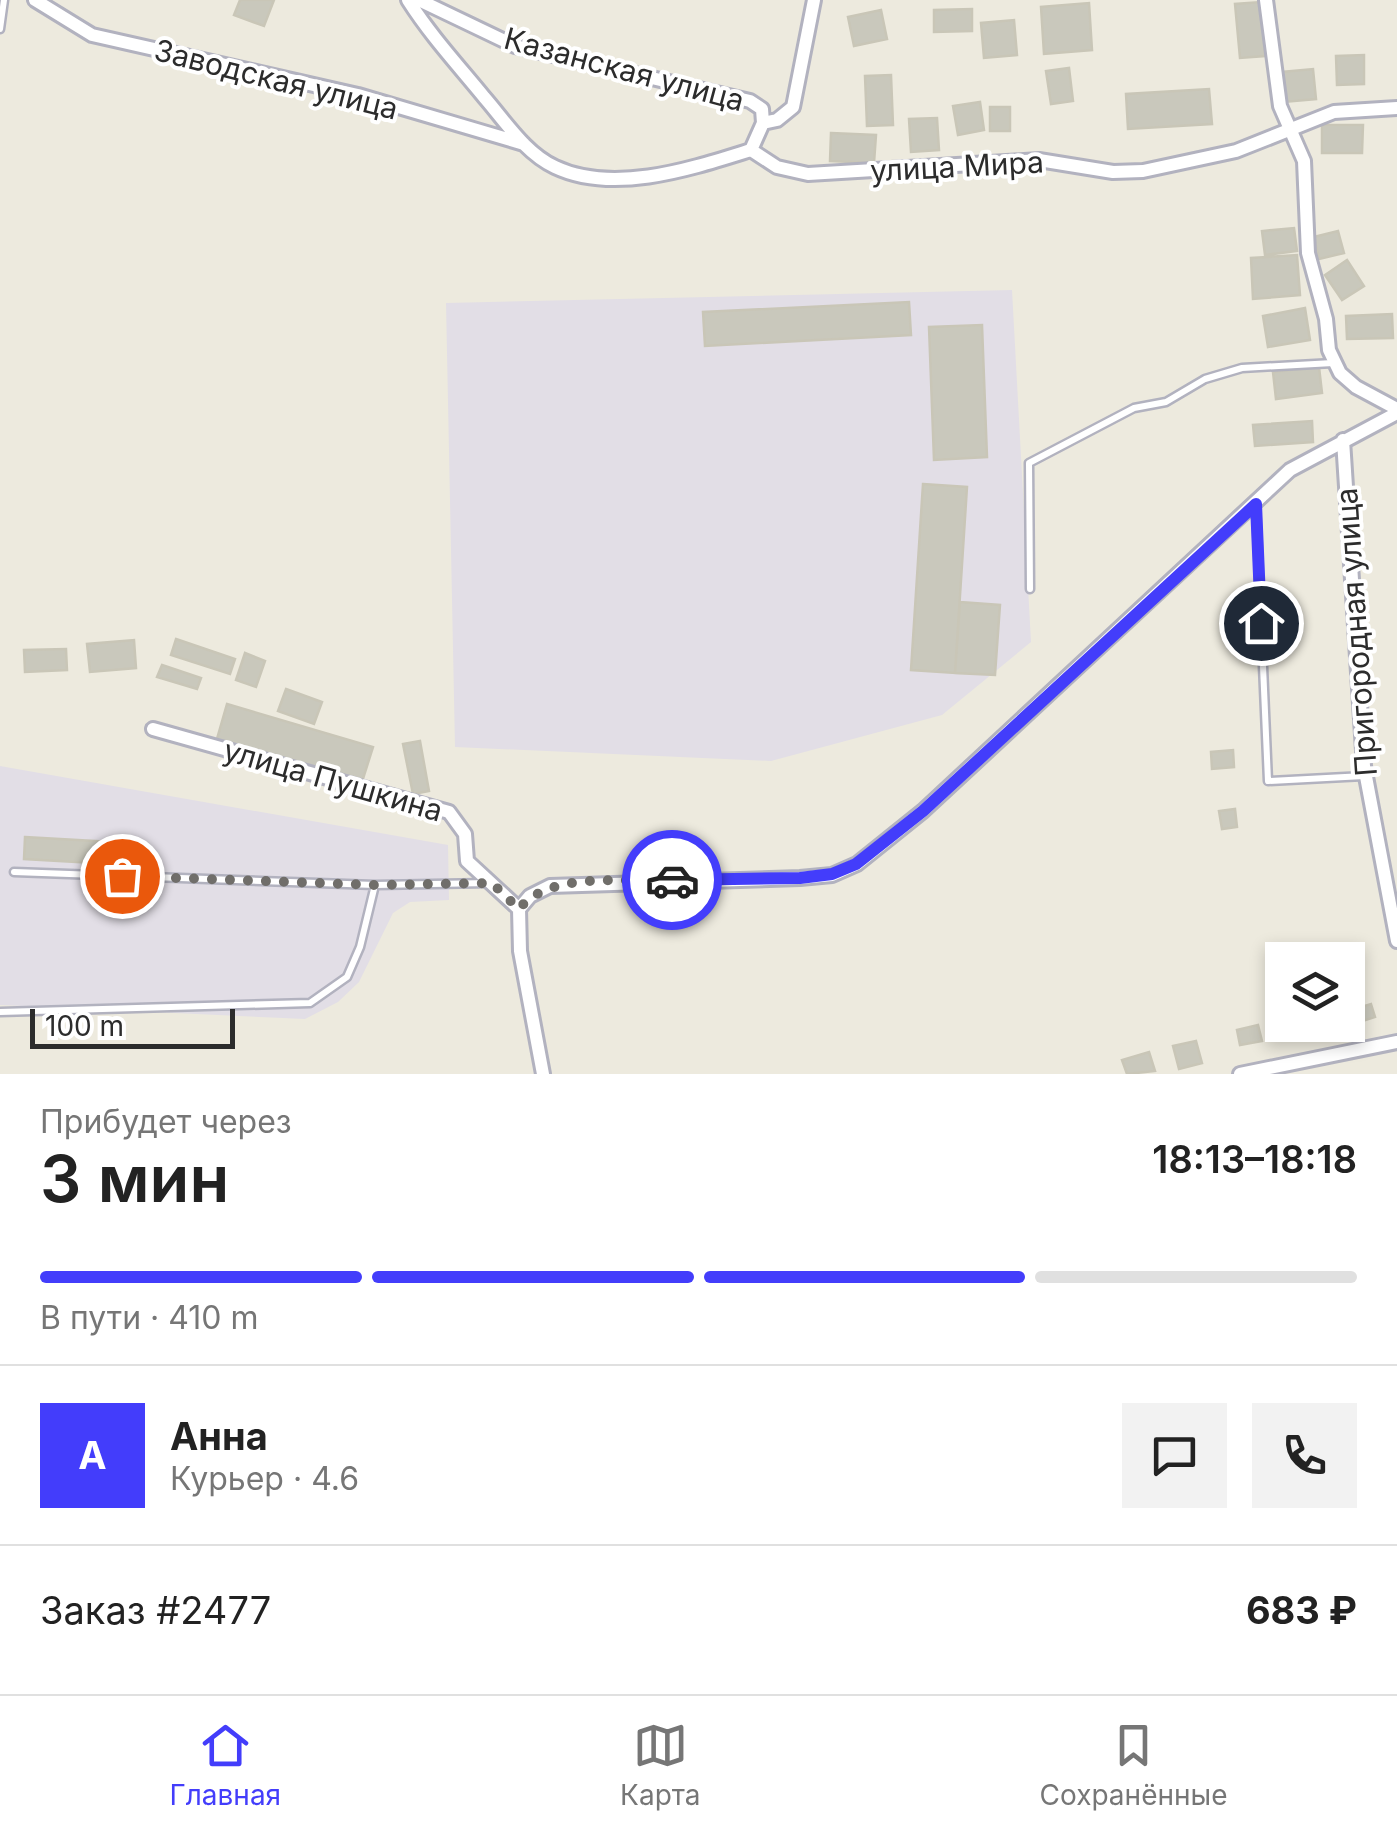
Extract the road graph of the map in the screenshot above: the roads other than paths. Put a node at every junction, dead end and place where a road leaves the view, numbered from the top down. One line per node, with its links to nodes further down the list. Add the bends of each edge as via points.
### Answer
1 (4, 0): 7 (lane)
2 (36, 0): 11 (street, Заводская улица, via 92,36 358,95)
3 (408, 0): 11 (street, via 436,45)
4 (419, 0): 9 (street, Казанская улица, via 514,46 750,101 762,108)
5 (814, 0): 9 (street, via 793,107)
6 (1266, 0): 10 (street)
7 (0, 29)
8 (1397, 108): 10 (street, улица Мира, via 1334,112)
9 (764, 122): 12 (street)
10 (1288, 130): 12 (street, улица Мира, via 1236,151 1143,172 1039,160 808,174 777,167); 13 (street, via 1304,162 1308,252)
11 (524, 144): 12 (street, via 556,168 595,177 689,170)
12 (751, 150)
13 (1333, 363): 14 (street); 17 (lane, via 1242,368 1205,379 1030,463)
14 (1397, 411): 15 (street)
15 (1343, 440): 16 (street, via 1290,470); 19 (street, Пригородная улица)
16 (1256, 504): 19 (lane, via 1268,781); 23 (street, via 937,798 856,864 800,878 550,886)
17 (1030, 589)
18 (153, 729): 21 (street, улица Пушкина, via 450,812 466,834 467,861)
19 (1366, 776): 24 (street, Пригородная улица)
20 (14, 872): 22 (lane)
21 (492, 883): 22 (lane); 23 (street, улица Пушкина)
22 (375, 885): 25 (lane, via 347,977 310,1003)
23 (519, 909): 27 (street, via 520,952)
24 (1397, 941)
25 (0, 1012)
26 (1397, 1042): 28 (street)
27 (543, 1074)
28 (1240, 1074)

